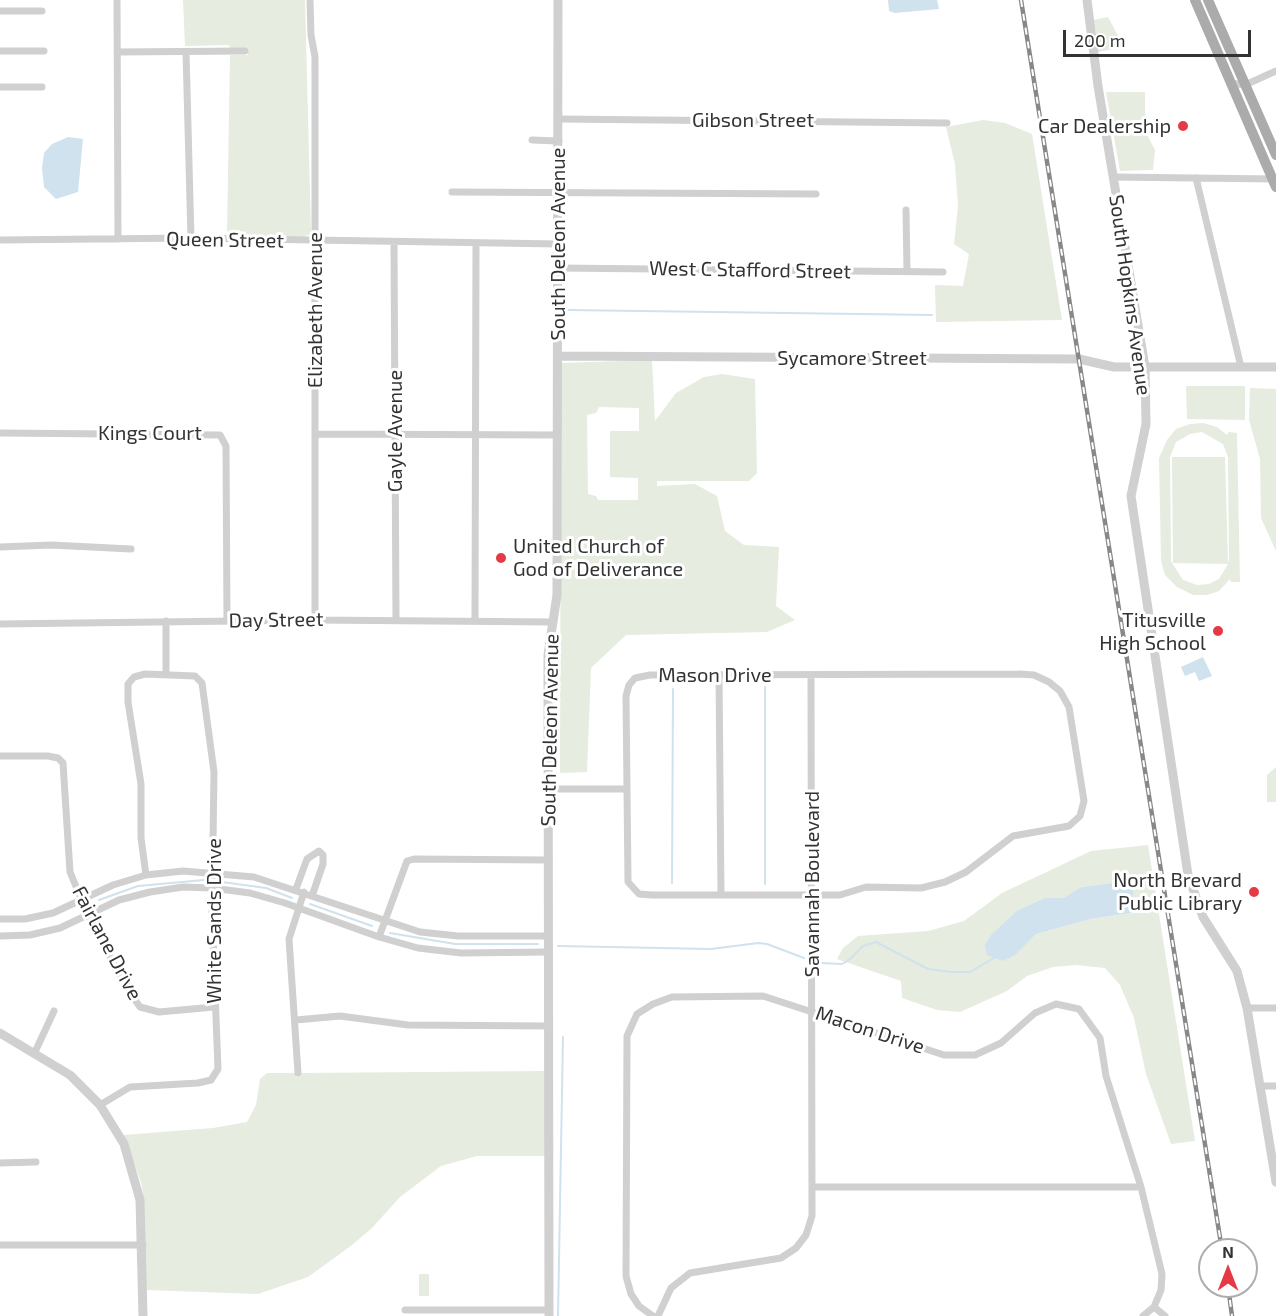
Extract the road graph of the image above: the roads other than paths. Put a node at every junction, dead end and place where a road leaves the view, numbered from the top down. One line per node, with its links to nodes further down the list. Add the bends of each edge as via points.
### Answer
1 (117, 0): 12 (street)
2 (310, 0): 34 (street, Elizabeth Avenue, via 310,35 315,57)
3 (558, 0): 19 (street, South Deleon Avenue)
4 (1088, 0): 24 (street, South Hopkins Avenue)
5 (1195, 0): 15 (main road)
6 (1208, 0): 16 (main road)
7 (0, 11): 8 (street)
8 (42, 11)
9 (0, 51): 10 (street)
10 (44, 51)
11 (245, 51): 13 (street)
12 (117, 52): 13 (street); 32 (street)
13 (186, 52): 31 (street)
14 (1276, 71): 16 (street)
15 (1230, 83): 16 (street); 26 (main road)
16 (1245, 85): 23 (main road)
17 (0, 87): 18 (street)
18 (42, 87)
19 (559, 119): 20 (street, Gibson Street); 22 (street, South Deleon Avenue)
20 (947, 123)
21 (532, 140): 22 (street)
22 (559, 141): 28 (street, South Deleon Avenue)
23 (1276, 155)
24 (1113, 177): 25 (street); 42 (street, South Hopkins Avenue)
25 (1197, 178): 26 (street); 43 (street)
26 (1275, 181)
27 (452, 192): 28 (street)
28 (558, 193): 29 (street); 36 (street, South Deleon Avenue)
29 (816, 194)
30 (906, 210): 39 (street)
31 (191, 238): 32 (street, Queen Street); 34 (street, Queen Street)
32 (118, 239): 33 (street, Queen Street)
33 (0, 240)
34 (315, 241): 35 (street, Queen Street); 46 (street, Elizabeth Avenue)
35 (394, 242): 37 (street, Queen Street); 47 (street, Gayle Avenue)
36 (558, 244): 37 (street, Queen Street); 38 (street, South Deleon Avenue)
37 (476, 245): 48 (street)
38 (558, 268): 39 (street, West C Stafford Street); 41 (street, South Deleon Avenue)
39 (907, 271): 40 (street, West C Stafford Street)
40 (943, 272)
41 (558, 356): 42 (street, Sycamore Street, via 1079,359 1114,367); 49 (street, South Deleon Avenue)
42 (1145, 367): 43 (street, Sycamore Street); 84 (street, South Hopkins Avenue, via 1146,424 1131,496 1188,874 1203,917 1237,971)
43 (1241, 367): 44 (street, Sycamore Street)
44 (1276, 368)
45 (0, 433): 55 (street, Kings Court, via 220,435 226,446)
46 (315, 434): 47 (street); 52 (street, Elizabeth Avenue)
47 (394, 434): 48 (street); 53 (street, Gayle Avenue)
48 (476, 435): 49 (street); 56 (street)
49 (557, 435): 57 (street, South Deleon Avenue, via 557,595)
50 (0, 547): 51 (street)
51 (131, 549)
52 (315, 620): 53 (street, Day Street); 55 (street, Day Street)
53 (396, 620): 56 (street, Day Street)
54 (166, 621): 55 (street, Day Street); 58 (street, Day Street); 59 (street)
55 (227, 621)
56 (475, 621): 57 (street, Day Street)
57 (552, 622): 63 (street, South Deleon Avenue, via 548,655)
58 (0, 624)
59 (166, 674): 66 (street, White Sands Drive, via 195,676 202,683 214,772); 67 (street, White Sands Drive, via 145,674 128,684 141,784)
60 (719, 675): 61 (street, Mason Drive); 64 (street, Mason Drive, via 645,675 630,682 626,696); 71 (street)
61 (811, 675): 72 (street, Savannah Boulevard); 72 (street, Mason Drive, via 1020,674 1045,679 1060,691 1069,707 1084,801 1082,813 1072,824 1013,836 976,866 945,882 911,889 870,887 843,894)
62 (0, 756): 74 (street, Fairlane Drive, via 48,756 63,763 66,846)
63 (549, 789): 64 (street); 65 (street, South Deleon Avenue)
64 (626, 789): 71 (street, Mason Drive, via 626,874 632,889 652,895)
65 (549, 860): 78 (street, via 407,861); 80 (street, South Deleon Avenue)
66 (213, 872): 67 (street); 68 (street, White Sands Drive); 69 (street, via 254,877)
67 (146, 875): 74 (street)
68 (213, 888): 75 (street, via 250,893); 76 (street, via 150,892); 83 (street, White Sands Drive)
69 (296, 889): 70 (street); 73 (street, via 307,860 319,851 323,864)
70 (304, 892): 73 (street); 75 (street)
71 (721, 894): 72 (street, Mason Drive)
72 (813, 894): 87 (street, Savannah Boulevard)
73 (312, 896): 78 (street)
74 (80, 899): 76 (street, Fairlane Drive); 77 (street, via 53,913)
75 (298, 907): 81 (street); 88 (street, via 289,939)
76 (87, 913): 79 (street, via 60,928); 83 (street, Fairlane Drive, via 140,1007 159,1012)
77 (0, 919)
78 (385, 922): 80 (street, via 420,932 458,936); 81 (street)
79 (0, 936)
80 (549, 936): 82 (street, South Deleon Avenue)
81 (380, 937): 82 (street, via 418,948 461,953)
82 (548, 952): 89 (street, South Deleon Avenue)
83 (214, 1007): 95 (street, White Sands Drive, via 218,1069 212,1080 130,1087)
84 (1247, 1008): 85 (street); 93 (street, South Hopkins Avenue)
85 (1276, 1008)
86 (54, 1011): 91 (street)
87 (813, 1011): 100 (street, Macon Drive, via 944,1055 975,1055 1001,1043 1035,1013 1056,1005 1079,1009 1100,1038 1106,1076); 101 (street, Savannah Boulevard); 108 (street, Macon Drive, via 763,996 672,997 637,1014 627,1036 626,1276 639,1306)
88 (296, 1020): 89 (street, via 340,1016 408,1025); 92 (street)
89 (549, 1026): 106 (street, South Deleon Avenue)
90 (0, 1033): 91 (street)
91 (35, 1052): 95 (street, via 70,1076)
92 (298, 1073)
93 (1261, 1086): 94 (street); 96 (street, South Hopkins Avenue)
94 (1276, 1086)
95 (100, 1105): 103 (street, via 124,1144 137,1183)
96 (1274, 1156): 99 (street, South Hopkins Avenue)
97 (36, 1162): 98 (street)
98 (0, 1163)
99 (1276, 1182)
100 (1142, 1186): 101 (street); 104 (street, Macon Drive, via 1162,1274)
101 (813, 1188): 108 (street, Savannah Boulevard, via 813,1216 796,1248 781,1258 690,1273 671,1288)
102 (0, 1245): 103 (street)
103 (143, 1245): 107 (street)
104 (1154, 1307): 109 (street); 110 (street)
105 (405, 1310): 106 (street)
106 (549, 1313)
107 (143, 1316)
108 (655, 1316)
109 (1143, 1316)
110 (1166, 1316)

